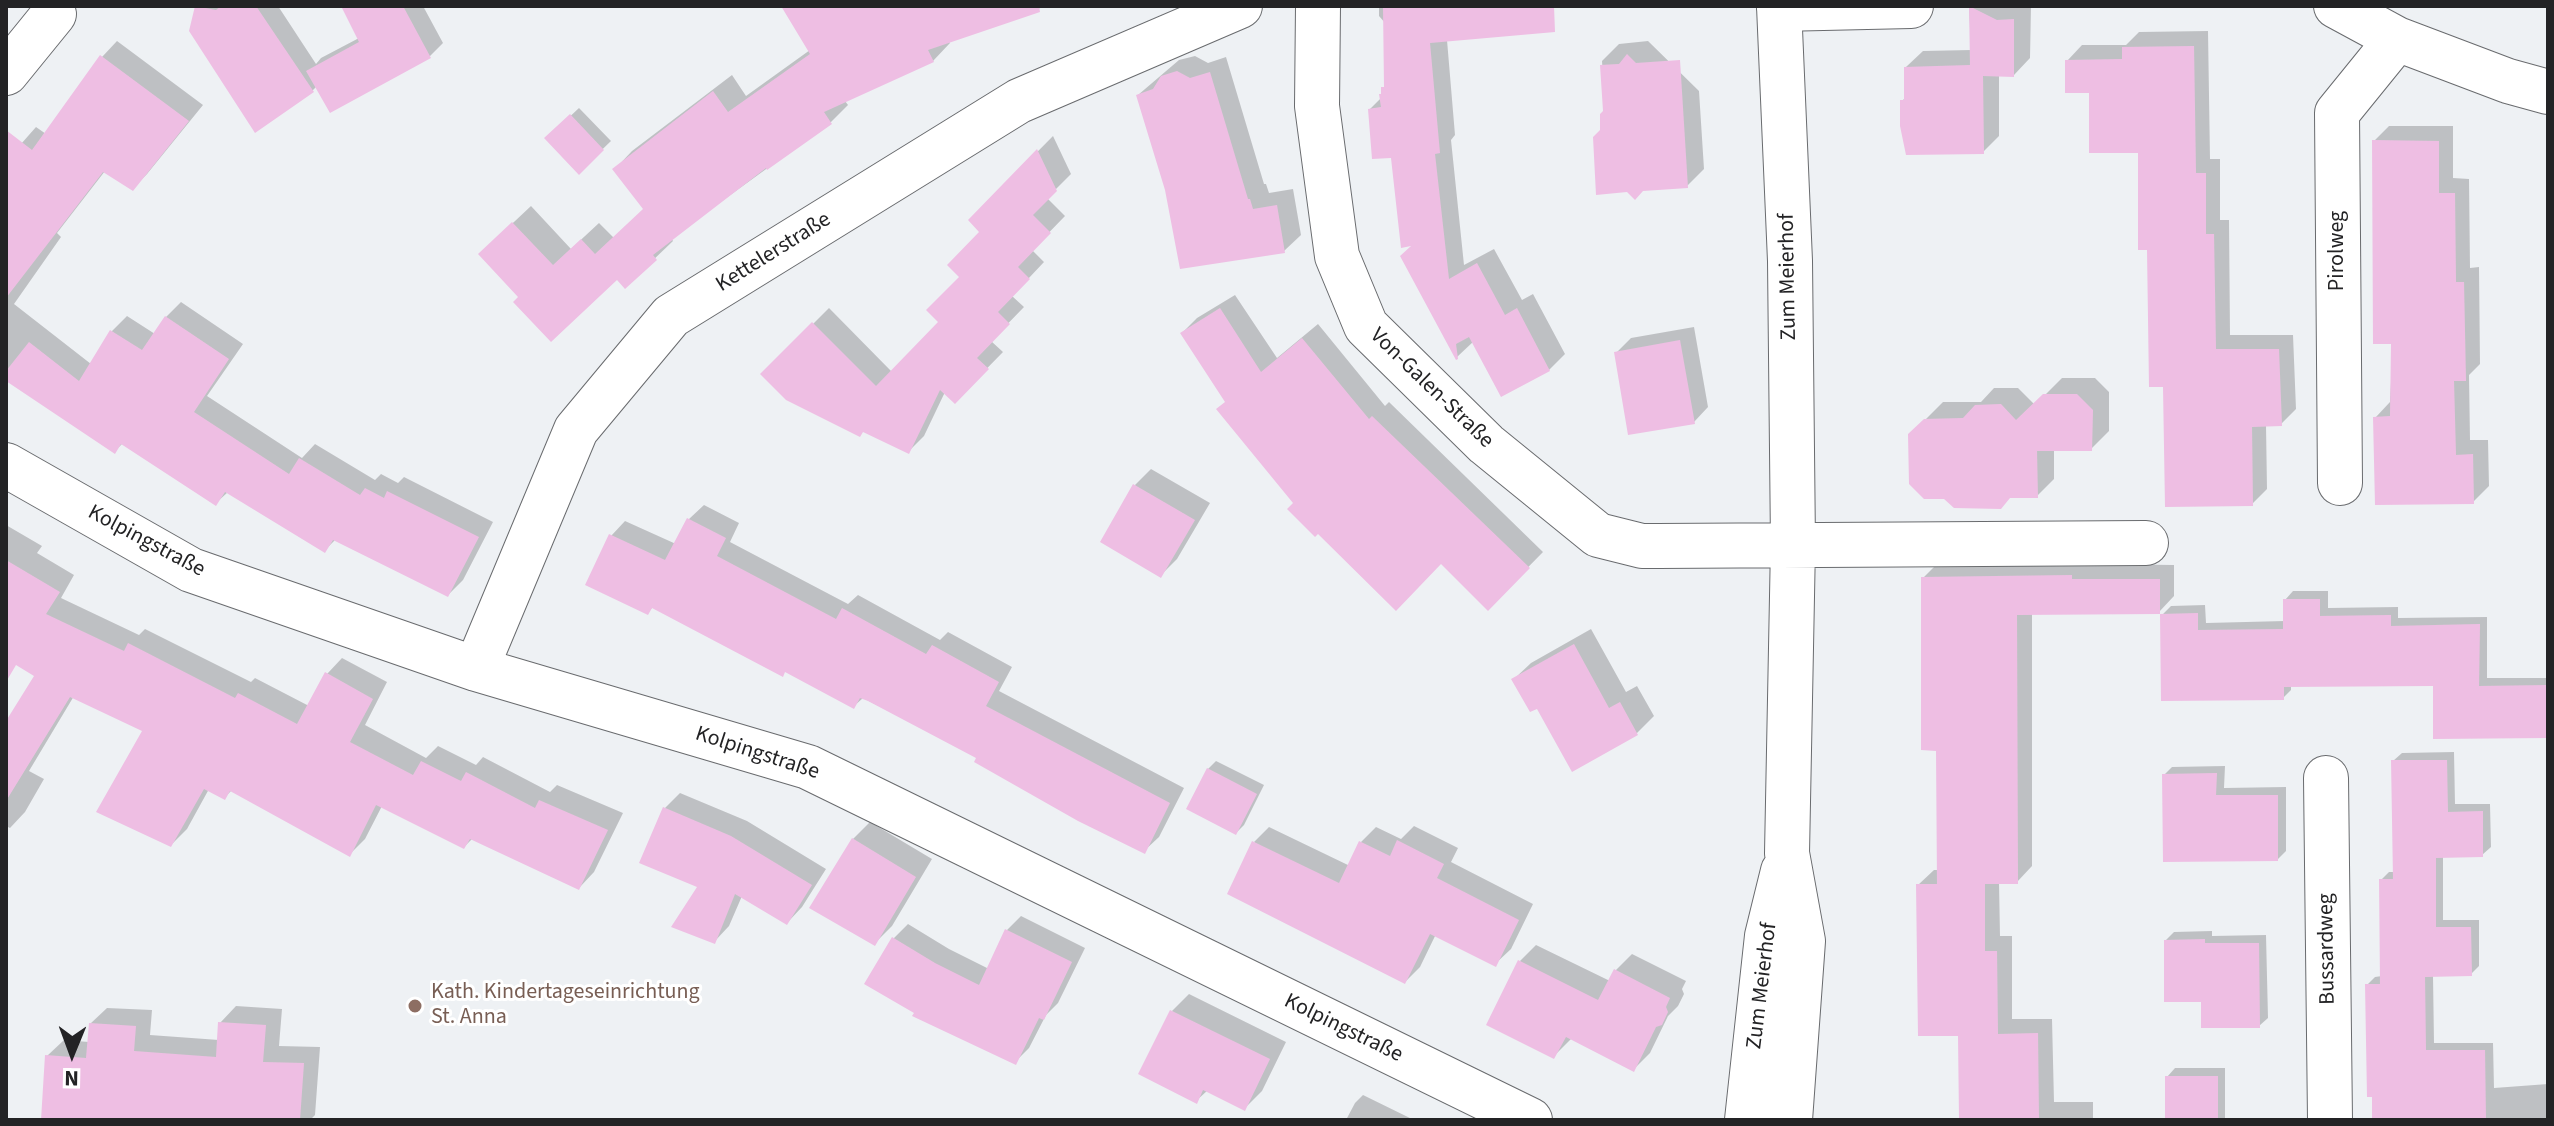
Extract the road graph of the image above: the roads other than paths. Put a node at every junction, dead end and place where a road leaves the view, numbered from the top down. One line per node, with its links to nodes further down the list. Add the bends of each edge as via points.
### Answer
1 (1240, 6): 14 (street, Kettelerstraße, via 1019,101 671,316 576,430)
2 (1318, 6): 13 (street, Von-Galen-Straße, via 1317,106 1337,256 1366,326 1486,444 1598,535 1642,546)
3 (1911, 6): 5 (street, Zum Meierhof)
4 (2336, 6): 7 (street)
5 (1779, 7): 13 (street, Zum Meierhof, via 1790,261)
6 (54, 14): 8 (street)
7 (2397, 39): 9 (street); 11 (street, Pirolweg, via 2337,113)
8 (6, 73)
9 (2548, 92)
10 (6, 465): 14 (street, Kolpingstraße, via 191,570)
11 (2340, 483)
12 (2146, 543): 13 (street)
13 (1793, 545): 16 (street, Zum Meierhof)
14 (476, 669): 17 (street, Kolpingstraße, via 808,767)
15 (2326, 778): 20 (street, Bussardweg)
16 (1787, 853): 18 (street, Zum Meierhof, via 1767,936); 19 (street, Zum Meierhof, via 1803,941)
17 (1530, 1120)
18 (1747, 1120)
19 (1790, 1120)
20 (2330, 1120)

